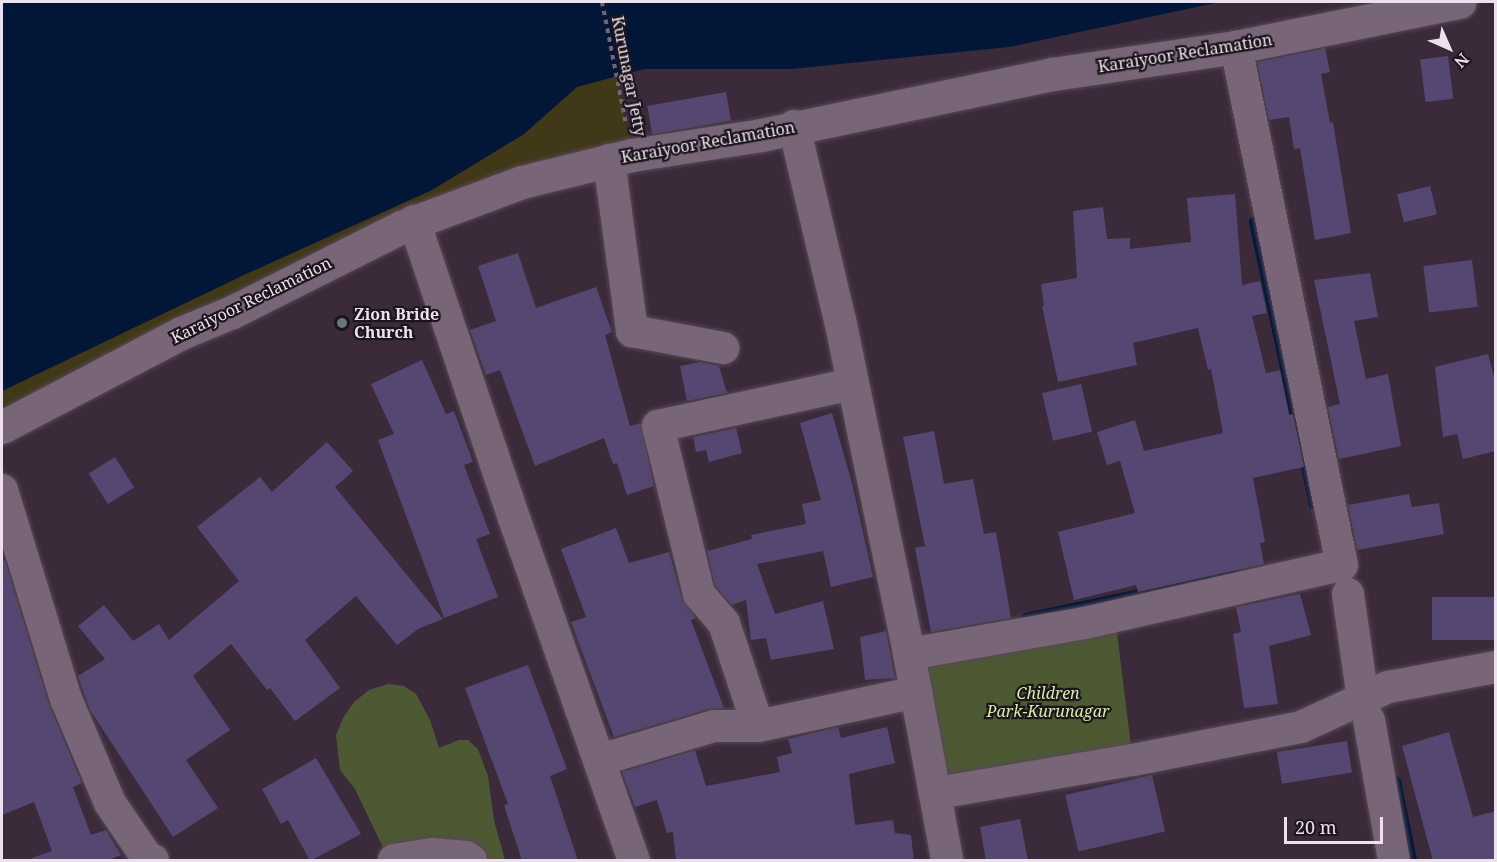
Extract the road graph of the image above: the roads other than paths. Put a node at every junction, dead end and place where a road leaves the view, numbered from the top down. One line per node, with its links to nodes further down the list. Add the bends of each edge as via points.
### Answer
1 (1461, 2): 2 (main road, Karaiyoor Reclamation)
2 (1236, 47): 3 (main road, Karaiyoor Reclamation, via 1053,74); 11 (street, via 1342,565 1084,623)
3 (794, 126): 4 (main road, Karaiyoor Reclamation); 7 (street)
4 (621, 158): 5 (main road, Karaiyoor Reclamation, via 522,182); 6 (street, via 632,331)
5 (414, 221): 8 (main road, Karaiyoor Reclamation, via 181,333); 16 (street)
6 (723, 348)
7 (853, 384): 11 (street); 15 (street, via 658,426 699,594 724,623)
8 (2, 427)
9 (2, 490): 18 (street, via 66,699 110,803)
10 (1348, 594): 14 (street)
11 (909, 654): 13 (street)
12 (1496, 667): 14 (street, via 1388,687)
13 (916, 692): 15 (street); 17 (street)
14 (1365, 708): 17 (street, via 1301,727); 23 (street)
15 (758, 726): 16 (street, via 714,726)
16 (600, 760): 21 (street)
17 (937, 796): 22 (street)
18 (153, 861)
19 (394, 861): 20 (street, via 432,854 466,857)
20 (471, 861)
21 (634, 861)
22 (947, 861)
23 (1394, 861)

